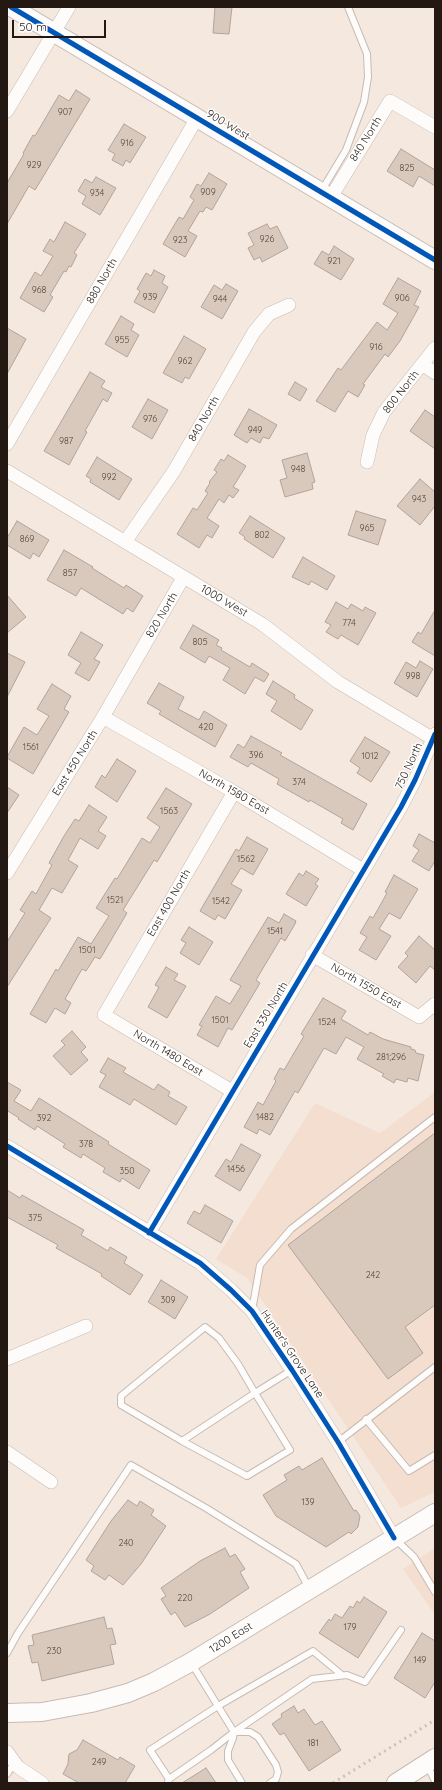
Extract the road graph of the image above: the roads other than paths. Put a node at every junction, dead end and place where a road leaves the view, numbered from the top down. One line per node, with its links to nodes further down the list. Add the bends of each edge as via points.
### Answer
1 (11, 7): 4 (main road, 900 West)
2 (69, 7): 4 (street)
3 (348, 7): 8 (lane, via 367,54 368,77 364,102)
4 (54, 32): 5 (street); 6 (main road, 900 West)
5 (7, 111)
6 (197, 118): 8 (main road, 900 West); 14 (street, 880 North)
7 (435, 127): 8 (street, 840 North, via 390,101)
8 (326, 195): 9 (main road, 900 West)
9 (435, 260)
10 (289, 305): 17 (street, 840 North, via 269,314 254,332 174,471)
11 (435, 348): 12 (street, 800 North)
12 (422, 364): 13 (street); 15 (street, 800 North, via 384,412 373,435)
13 (435, 373)
14 (7, 444)
15 (367, 462)
16 (7, 471): 17 (street, 1000 West)
17 (125, 542): 18 (street, 1000 West)
18 (183, 578): 19 (street, 820 North); 21 (street, 1000 West, via 262,624 338,682)
19 (140, 652): 20 (street, East 450 North)
20 (103, 717): 22 (street, North 1580 East); 24 (street, East 450 North)
21 (434, 738): 23 (street, 750 North)
22 (234, 792): 25 (street, North 1580 East); 29 (street, East 400 North)
23 (401, 807): 25 (street, East 330 North)
24 (12, 853): 26 (street, East 450 North)
25 (363, 870): 27 (street, East 330 North)
26 (7, 873)
27 (312, 955): 28 (street, North 1550 East, via 419,1017); 30 (street, East 330 North)
28 (435, 1004)
29 (104, 1015): 30 (street, North 1480 East)
30 (232, 1091): 33 (street, East 330 North)
31 (435, 1117): 34 (lane, via 291,1229 260,1265)
32 (7, 1146): 33 (street, Hunter's Grove Lane)
33 (148, 1233): 34 (street, Hunter's Grove Lane, via 200,1263)
34 (252, 1311): 38 (street, Hunter's Grove Lane)
35 (86, 1326): 36 (street)
36 (7, 1359)
37 (435, 1367): 40 (lane)
38 (292, 1370): 39 (lane); 42 (street, Hunter's Grove Lane)
39 (255, 1393): 41 (lane); 41 (lane, via 290,1450 247,1476); 41 (lane, via 219,1338 205,1327 121,1396 121,1405)
40 (366, 1419): 42 (lane); 44 (lane, via 409,1471)
41 (182, 1441)
42 (338, 1442): 47 (street, Hunter's Grove Lane)
43 (7, 1452): 45 (street)
44 (435, 1455)
45 (51, 1482)
46 (435, 1513): 47 (main road, 1200 East)
47 (394, 1538): 48 (lane, via 414,1557); 49 (main road, 1200 East)
48 (432, 1581): 50 (lane)
49 (309, 1590): 52 (lane, via 296,1564 206,1508 131,1466 18,1633); 53 (main road, 1200 East)
50 (435, 1592)
51 (401, 1630): 54 (lane, via 365,1682)
52 (7, 1654)
53 (192, 1662): 55 (lane); 56 (main road, 1200 East, via 128,1693 42,1712)
54 (342, 1675): 55 (lane, via 313,1651); 57 (lane, via 312,1679)
55 (218, 1706): 57 (lane); 61 (lane, via 150,1750)
56 (7, 1713)
57 (234, 1732): 61 (lane); 64 (lane, via 228,1760); 65 (lane, via 250,1732 258,1737 278,1772 276,1779)
58 (11, 1757): 60 (lane); 63 (street, via 18,1767)
59 (431, 1761): 62 (lane); 66 (main road)
60 (7, 1774)
61 (168, 1781)
62 (435, 1781)
63 (42, 1783)
64 (242, 1783)
65 (270, 1783)
66 (396, 1783)

